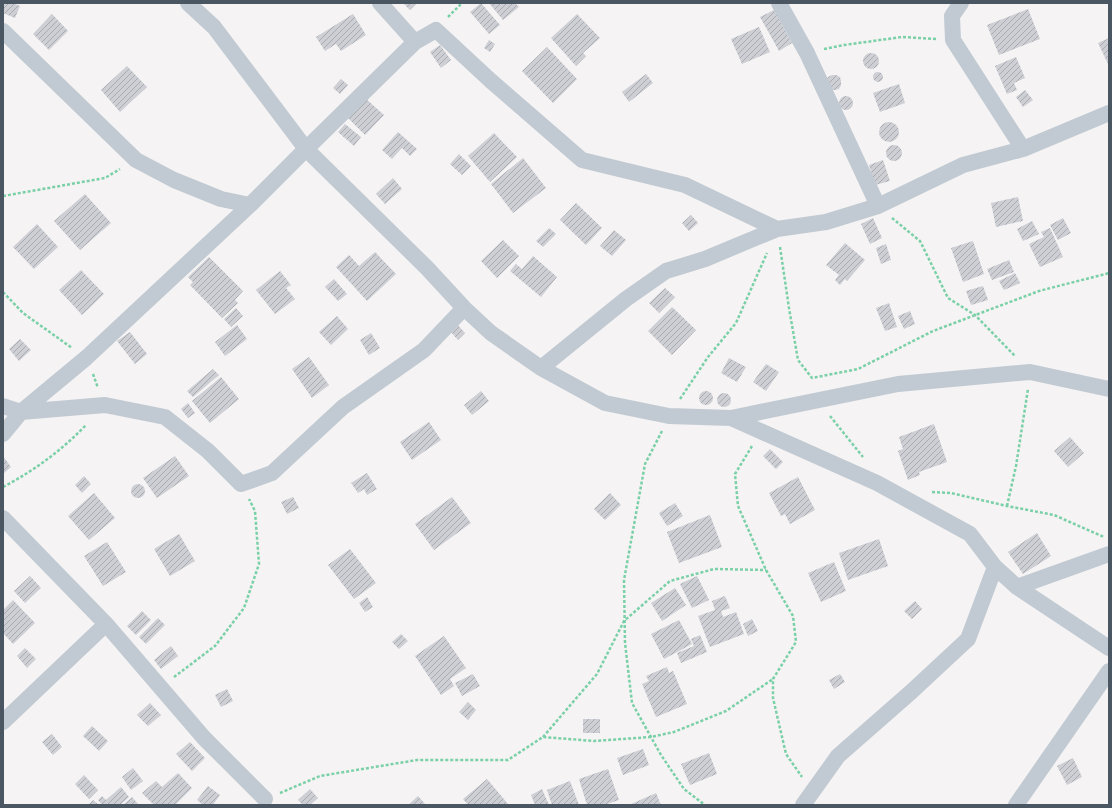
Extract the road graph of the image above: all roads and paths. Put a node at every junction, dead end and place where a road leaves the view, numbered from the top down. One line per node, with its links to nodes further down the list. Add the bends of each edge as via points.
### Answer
1 (188, 3): 10 (street, via 214,27)
2 (380, 3): 7 (street)
3 (779, 3): 8 (street)
4 (961, 3): 6 (street, via 952,16)
5 (3, 31): 12 (street)
6 (953, 40): 8 (path, via 902,37); 11 (street)
7 (415, 42): 10 (street); 16 (street, via 436,30 582,160 685,185)
8 (807, 53): 15 (street)
9 (1109, 113): 11 (street)
10 (306, 149): 14 (street); 19 (street)
11 (1023, 149): 15 (street, via 962,166)
12 (136, 160): 13 (path, via 105,178); 14 (street, via 174,180 221,199)
13 (3, 196)
14 (250, 206): 21 (street)
15 (878, 206): 16 (street, via 826,222); 20 (path, via 920,242 948,298)
16 (777, 229): 22 (street, via 705,259 666,271); 24 (path, via 798,360); 30 (path, via 736,323 708,357)
17 (1109, 272): 20 (path, via 1039,291)
18 (3, 292): 21 (path, via 23,313)
19 (464, 308): 22 (street, via 491,333); 35 (street, via 424,350 344,407 272,473)
20 (975, 316): 23 (path); 24 (path, via 933,331 858,369)
21 (86, 358): 27 (path); 29 (street)
22 (541, 368): 30 (street, via 605,403)
23 (1030, 372): 25 (street); 26 (street, via 898,384); 38 (path, via 1016,466)
24 (812, 378): 26 (path)
25 (1109, 389)
26 (817, 400): 31 (street); 34 (path)
27 (105, 405): 29 (street); 35 (street, via 165,417 208,451); 36 (path, via 69,443 28,473)
28 (3, 406): 29 (street)
29 (21, 412): 33 (street)
30 (669, 416): 31 (street); 45 (path, via 646,464 624,580)
31 (732, 418): 32 (street)
32 (763, 431): 42 (street, via 877,483 970,534); 43 (path, via 735,474 738,506)
33 (3, 434)
34 (868, 462)
35 (241, 484): 50 (path, via 255,511 259,564 244,608 215,646)
36 (3, 487)
37 (930, 492): 38 (path, via 951,493)
38 (1007, 506): 40 (path, via 1054,515)
39 (3, 518): 46 (street)
40 (1109, 540)
41 (1109, 554): 44 (street)
42 (995, 568): 44 (street); 55 (street, via 968,639 838,756)
43 (766, 570): 45 (path, via 714,568 670,581); 49 (path, via 793,616 796,642)
44 (1017, 587): 47 (street)
45 (624, 621): 52 (path, via 632,703); 53 (path, via 597,674)
46 (106, 624): 50 (street); 51 (street)
47 (1109, 648)
48 (1109, 671): 57 (street)
49 (773, 679): 52 (path, via 726,711 674,732); 55 (path, via 773,698 786,754)
50 (160, 687): 54 (street, via 204,738)
51 (3, 722)
52 (651, 736): 53 (path, via 594,741); 56 (path, via 684,789)
53 (543, 737): 54 (path, via 508,760 410,761 320,776)
54 (265, 800)
55 (810, 801)
56 (704, 805)
57 (1016, 805)

